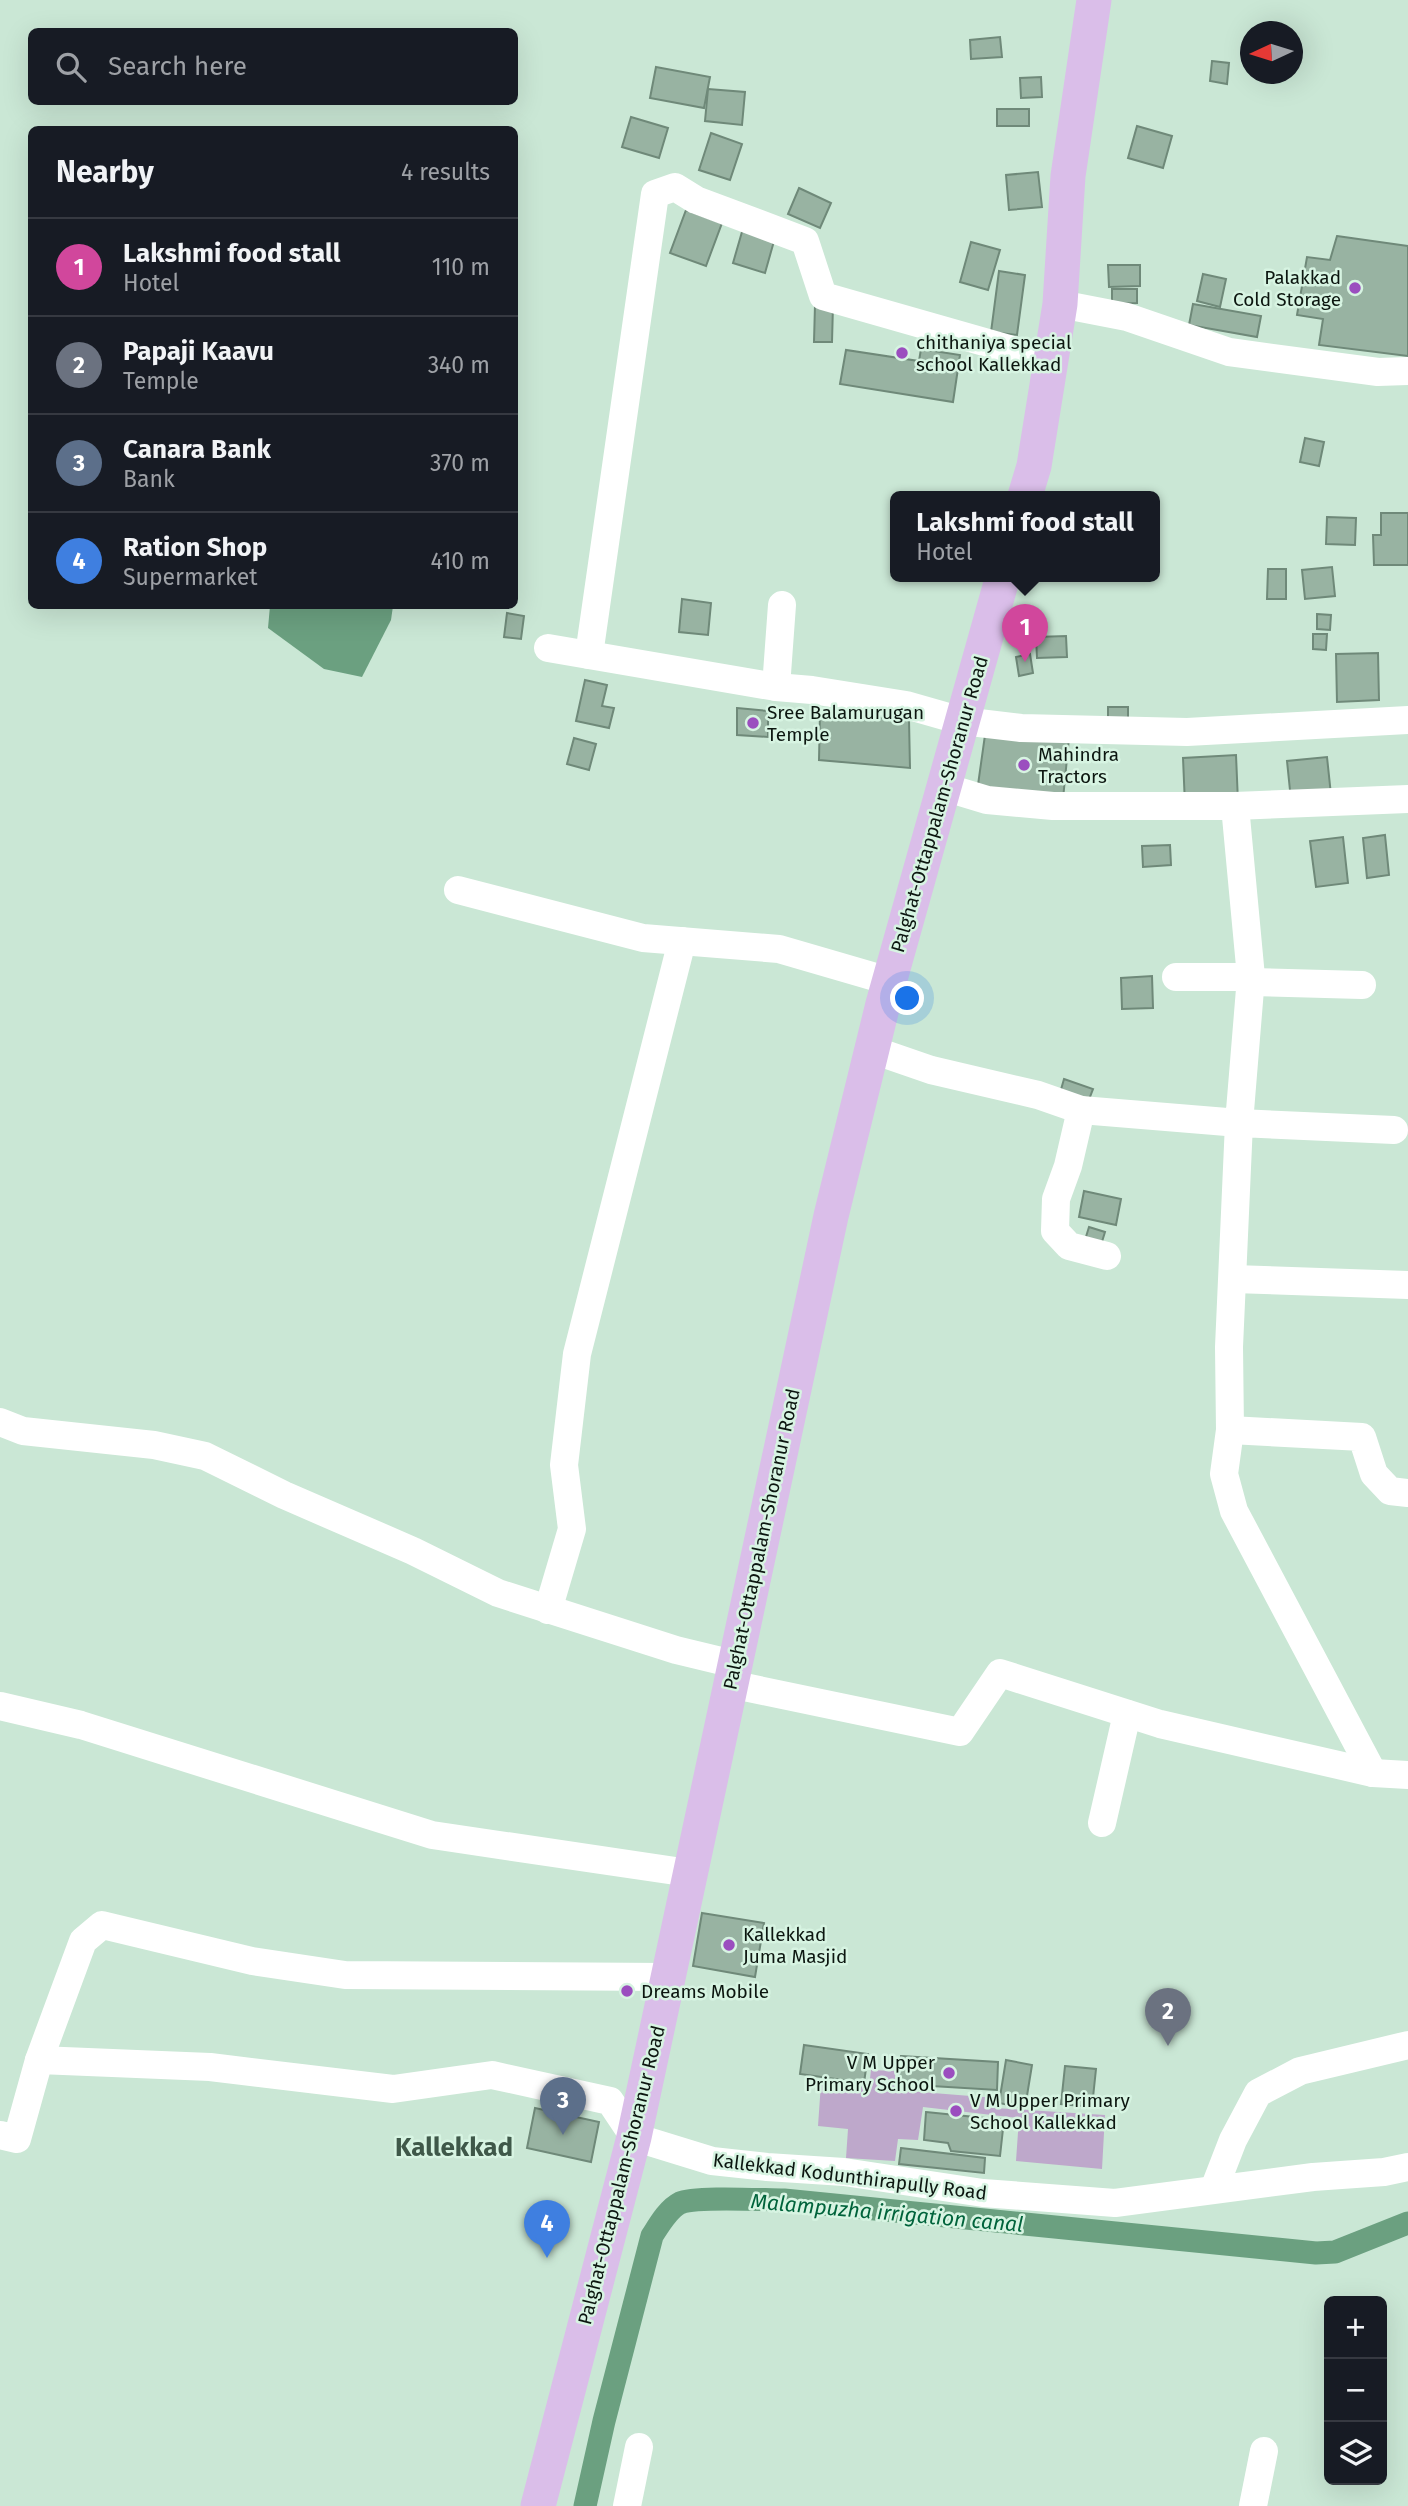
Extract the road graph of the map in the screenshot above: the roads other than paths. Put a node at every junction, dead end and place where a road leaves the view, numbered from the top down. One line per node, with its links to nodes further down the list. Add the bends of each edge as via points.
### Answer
1 (1094, 0): 2 (main road, via 1068,176)
2 (1060, 304): 3 (main road); 4 (street, via 1127,317 1228,352 1378,372)
3 (1051, 360): 5 (main road); 9 (street, via 824,296 805,241 696,200 675,187 655,194)
4 (1408, 371)
5 (1026, 491)
6 (1001, 582): 12 (main road, Palghat-Ottappalam-Shoranur Road)
7 (782, 605): 10 (street)
8 (548, 648): 9 (street)
9 (589, 655): 10 (street)
10 (776, 687): 12 (street, via 906,705)
11 (1408, 720): 12 (street, via 1187,732 1021,728)
12 (962, 721): 13 (main road, Palghat-Ottappalam-Shoranur Road)
13 (944, 787): 15 (street, via 987,800 1053,806); 20 (main road, Palghat-Ottappalam-Shoranur Road)
14 (1408, 799): 15 (street)
15 (1235, 806): 19 (street)
16 (457, 890): 17 (street, via 643,938)
17 (682, 941): 20 (street, via 779,949); 32 (street, via 577,1354 564,1465 572,1530)
18 (1177, 977): 19 (street)
19 (1251, 979): 21 (street); 24 (street)
20 (889, 981): 22 (main road, Palghat-Ottappalam-Shoranur Road)
21 (1362, 985)
22 (873, 1049): 23 (street, via 931,1070); 33 (main road, Palghat-Ottappalam-Shoranur Road, via 831,1216)
23 (1081, 1110): 24 (street); 26 (street, via 1056,1199 1055,1231 1069,1247)
24 (1239, 1122): 25 (street); 27 (street)
25 (1394, 1130)
26 (1107, 1256)
27 (1233, 1279): 28 (street); 30 (street)
28 (1408, 1286)
29 (0, 1422): 32 (street, via 23,1431 154,1445 205,1456 498,1593)
30 (1230, 1430): 31 (street, via 1362,1437 1374,1475 1390,1491); 36 (street, via 1223,1474 1234,1511)
31 (1408, 1493)
32 (548, 1609): 33 (street, via 676,1650)
33 (732, 1674): 35 (street, via 960,1732 1000,1673); 39 (main road, Palghat-Ottappalam-Shoranur Road)
34 (0, 1706): 39 (street, via 81,1725 432,1835)
35 (1127, 1714): 36 (street); 38 (street)
36 (1373, 1773): 37 (street)
37 (1408, 1775)
38 (1102, 1823)
39 (689, 1873): 40 (main road, Palghat-Ottappalam-Shoranur Road)
40 (667, 1977): 42 (street, via 345,1975 252,1961 102,1925 83,1941); 44 (main road, Palghat-Ottappalam-Shoranur Road)
41 (1408, 2045): 46 (street, via 1300,2071 1258,2093)
42 (38, 2060): 43 (street, via 17,2139); 44 (street, via 209,2067 393,2089 492,2075 610,2101)
43 (0, 2135)
44 (634, 2137): 46 (street, Kallekkad Kodunthirapully Road, via 712,2161 844,2172 982,2193 1115,2203); 49 (main road, Palghat-Ottappalam-Shoranur Road)
45 (1408, 2167): 46 (street, Kallekkad Kodunthirapully Road)
46 (1214, 2189)
47 (639, 2447): 50 (street)
48 (1264, 2451): 51 (street)
49 (538, 2506)
50 (627, 2506)
51 (1253, 2506)

